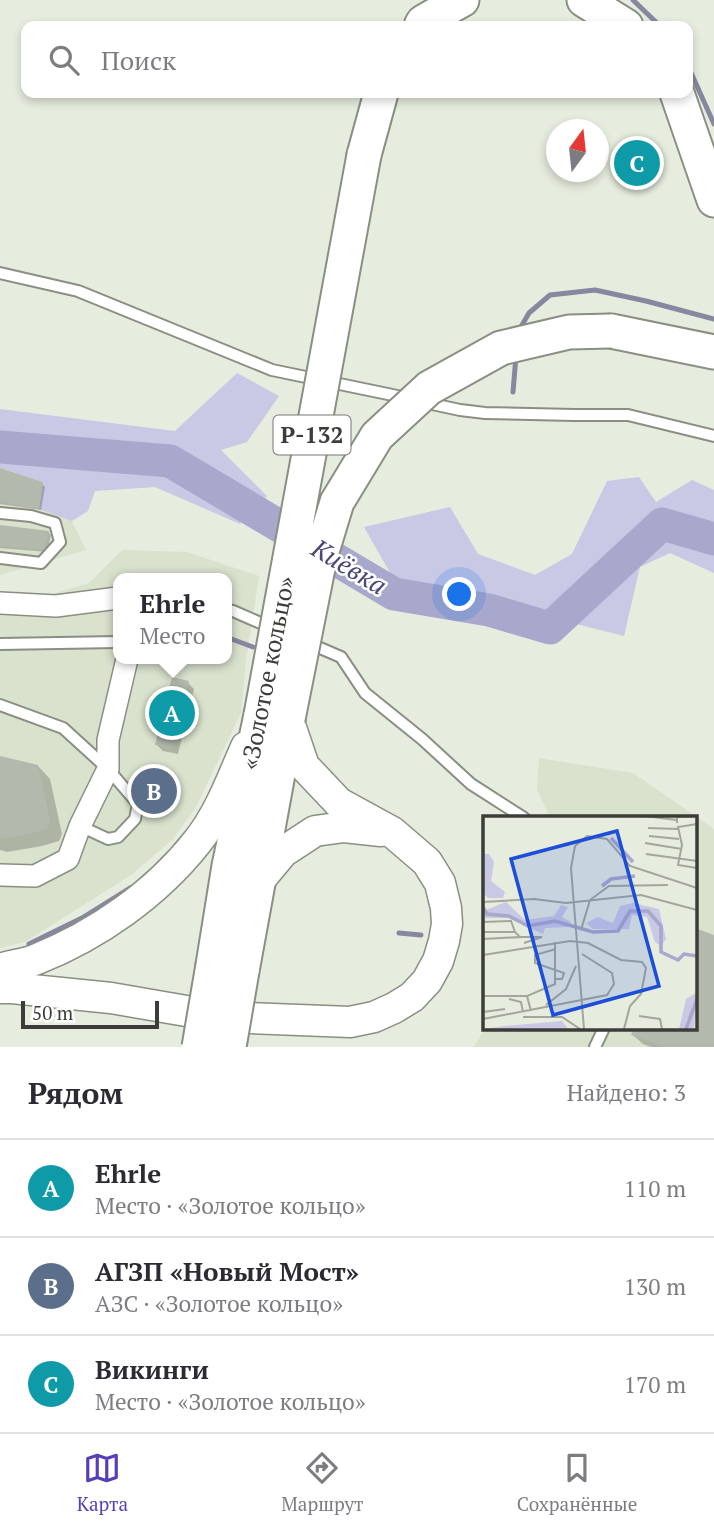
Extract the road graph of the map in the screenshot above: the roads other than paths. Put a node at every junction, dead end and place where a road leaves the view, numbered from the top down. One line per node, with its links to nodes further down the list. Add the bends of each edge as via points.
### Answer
1 (462, 0): 3 (highway)
2 (584, 0): 4 (highway)
3 (425, 21)
4 (618, 21)
5 (380, 98): 20 (highway, «Золотое кольцо» / Р-132, bridge, via 364,155)
6 (679, 98): 7 (highway)
7 (714, 200)
8 (0, 273): 10 (lane, via 78,290 272,370 460,410 628,415)
9 (714, 352): 20 (highway, «Золотое кольцо» / Р-132, bridge, via 611,331 569,332 501,348 429,388 377,436 337,502)
10 (714, 436)
11 (0, 513): 12 (lane, via 55,523 61,542 41,563)
12 (0, 558)
13 (113, 599): 14 (street, via 56,606)
14 (0, 603)
15 (232, 611): 22 (lane, via 341,657 366,693 471,784)
16 (113, 642): 17 (lane)
17 (0, 645)
18 (126, 664): 21 (street, via 108,740)
19 (0, 705): 21 (lane, via 63,728)
20 (274, 717): 24 (main road, via 304,766 338,803); 26 (highway, Р-132); 27 (main road, via 198,841 174,867 128,908 79,940 34,960); 28 (highway, «Золотое кольцо» / Р-132, via 229,866)
21 (108, 769): 23 (street); 23 (lane, via 138,804 135,820 118,837 108,839)
22 (521, 816)
23 (80, 826): 25 (street, via 68,859 35,876)
24 (392, 832): 26 (main road, via 344,827 315,831 283,852); 29 (main road, via 427,862 440,883 447,924 438,961 427,981 412,997 374,1017 350,1021 221,1017 111,998)
25 (0, 875)
26 (258, 881): 28 (highway, Р-132)
27 (0, 968)
28 (227, 968): 31 (highway, Р-132, bridge); 32 (highway, Р-132, bridge)
29 (0, 988)
30 (603, 1030): 33 (lane)
31 (199, 1047)
32 (229, 1047)
33 (595, 1047)

